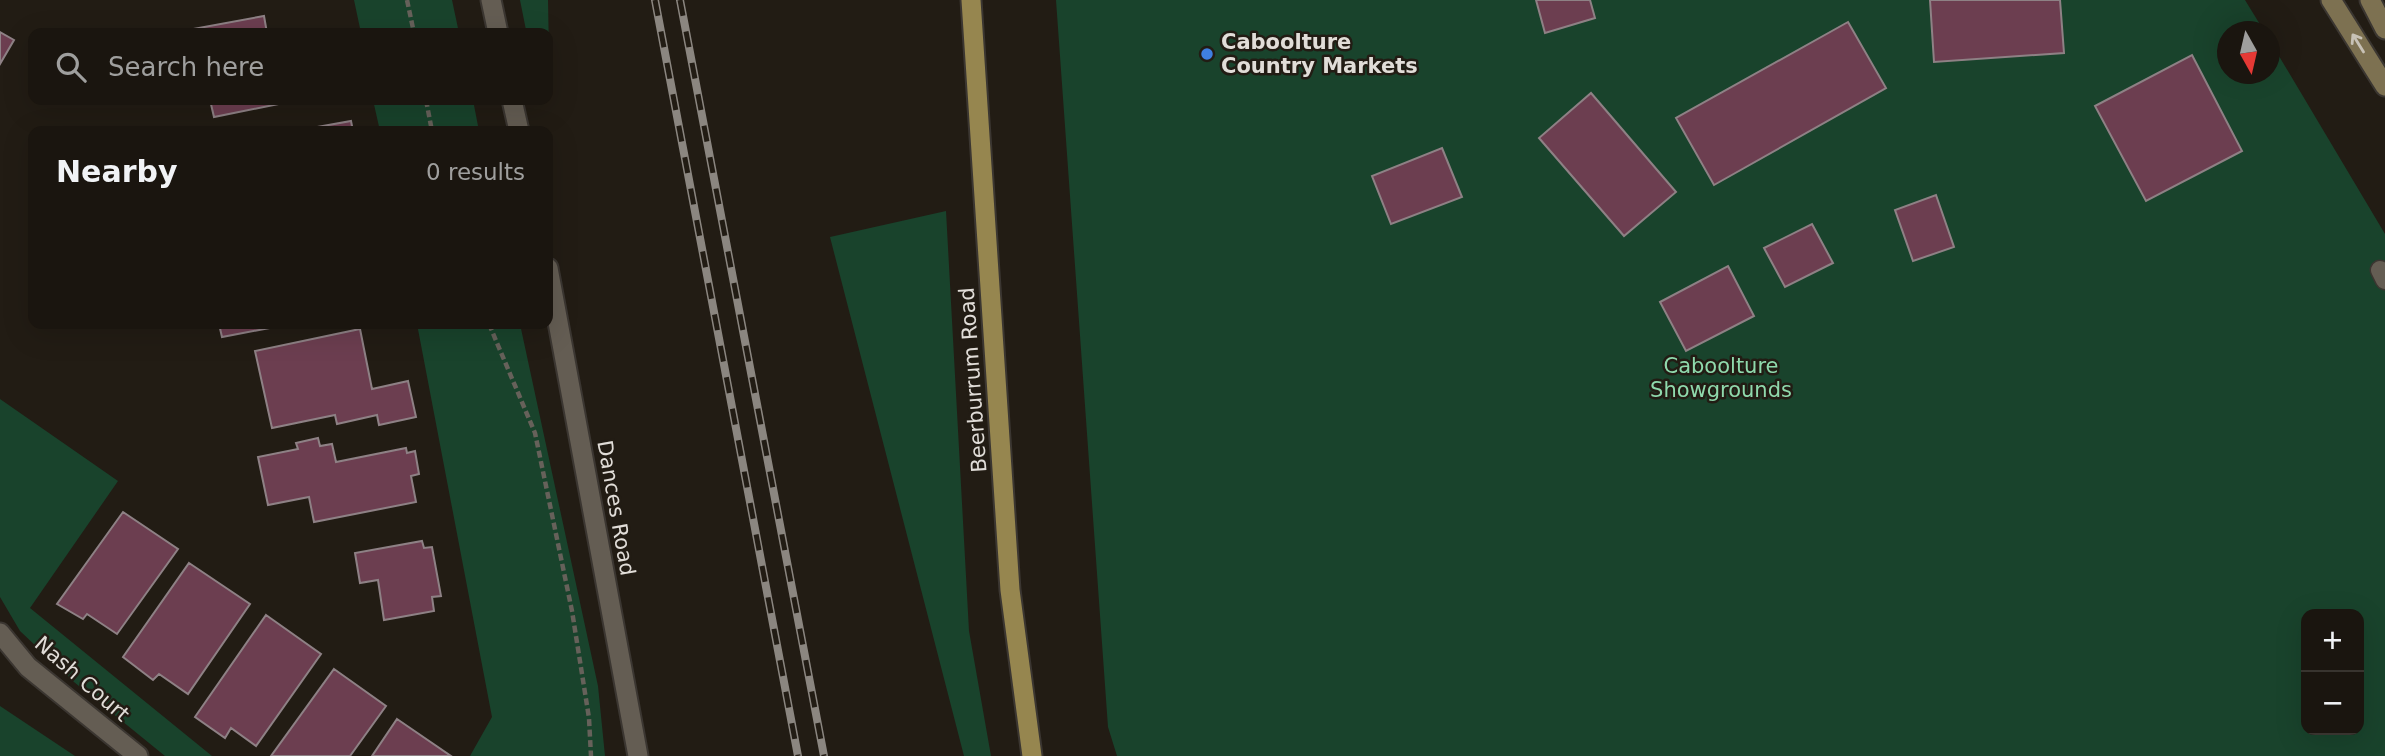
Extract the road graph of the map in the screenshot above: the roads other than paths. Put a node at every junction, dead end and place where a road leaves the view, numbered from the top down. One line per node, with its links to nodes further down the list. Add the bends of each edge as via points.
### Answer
1 (491, 0): 5 (street)
2 (971, 0): 14 (main road, Beerburrum Road, via 1010,590)
3 (2331, 0): 7 (main road, one-way to 3)
4 (2370, 0): 6 (main road)
5 (497, 28)
6 (2385, 29)
7 (2385, 86)
8 (513, 105): 9 (street)
9 (518, 126)
10 (553, 292): 13 (street, Dances Road)
11 (0, 633): 12 (street, Nash Court, via 27,667)
12 (138, 756)
13 (638, 756)
14 (1032, 756)

